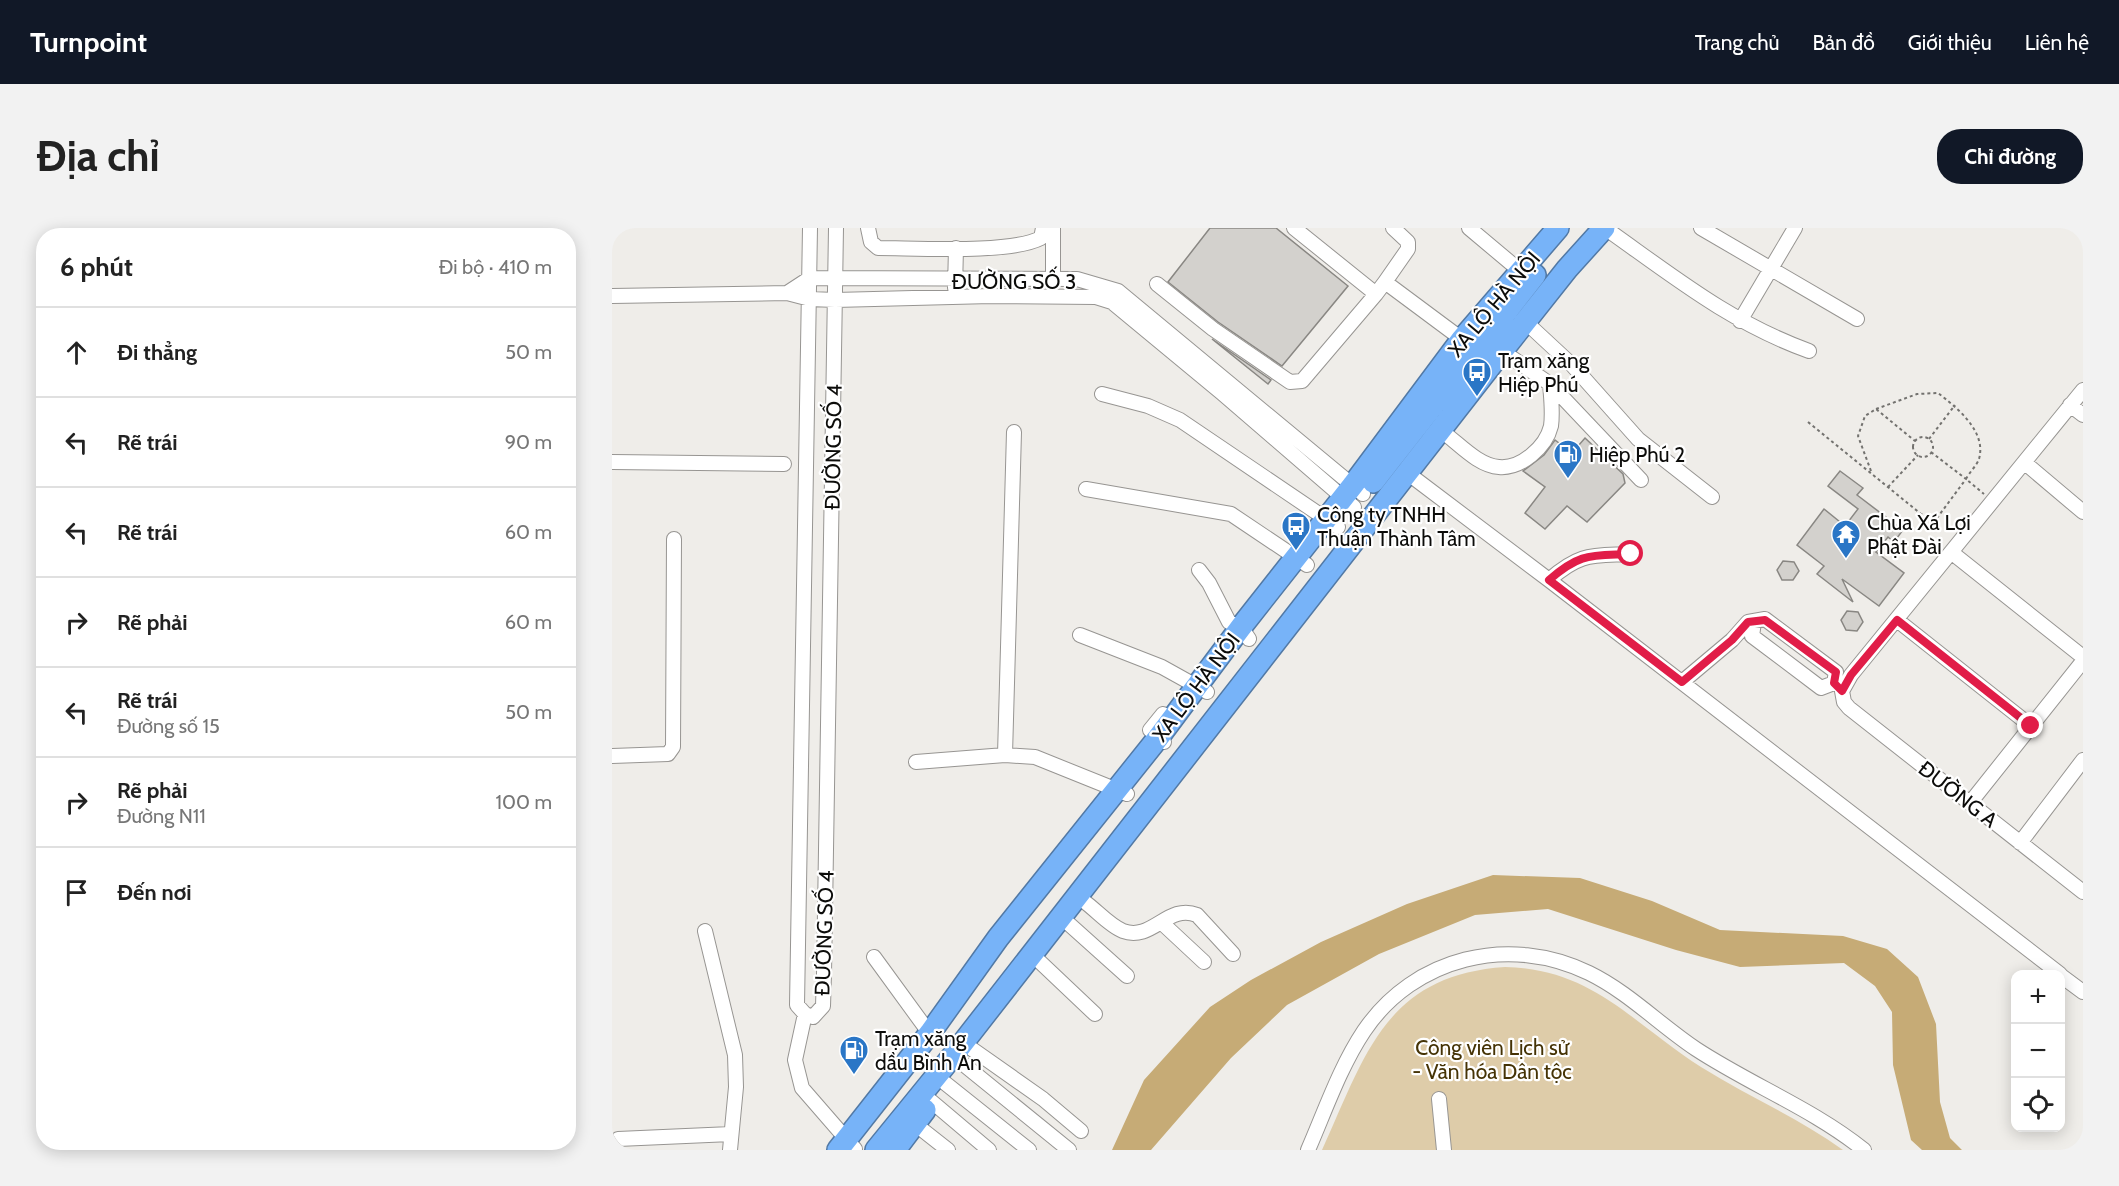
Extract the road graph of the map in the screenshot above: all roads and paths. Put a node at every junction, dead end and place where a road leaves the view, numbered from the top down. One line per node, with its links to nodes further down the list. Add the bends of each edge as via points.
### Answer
1 (810, 228): 17 (street, ĐƯỜNG SỐ 4)
2 (836, 228): 18 (street, ĐƯỜNG SỐ 4)
3 (868, 228): 14 (street, via 871,242 878,248)
4 (1043, 228): 14 (street, via 1041,238 1029,244)
5 (1053, 228): 19 (street)
6 (1392, 228): 21 (street, via 1408,242 1408,249)
7 (1469, 228): 16 (street)
8 (1558, 228): 16 (highway, XA LỘ HÀ NỘI)
9 (1573, 228): 16 (highway, XA LỘ HÀ NỘI)
10 (1701, 228): 15 (street)
11 (1795, 228): 15 (street)
12 (1297, 229): 25 (street)
13 (1611, 230): 31 (street, via 1688,289); 32 (highway, XA LỘ HÀ NỘI); 34 (highway, XA LỘ HÀ NỘI, via 1567,269)
14 (956, 249): 20 (street)
15 (1769, 269): 30 (street); 31 (street)
16 (1525, 275): 33 (highway, XA LỘ HÀ NỘI)
17 (810, 278): 18 (street, ĐƯỜNG SỐ 3); 24 (street); 28 (street, ĐƯỜNG SỐ 4)
18 (835, 278): 20 (street, ĐƯỜNG SỐ 3); 29 (street, ĐƯỜNG SỐ 4)
19 (1053, 279): 20 (street, ĐƯỜNG SỐ 3); 23 (street, ĐƯỜNG SỐ 3, via 1077,279)
20 (956, 281): 27 (street)
21 (1385, 282): 25 (street); 33 (street)
22 (1157, 284): 25 (street, via 1213,329 1290,382 1302,381)
23 (1097, 291): 27 (street, ĐƯỜNG SỐ 3); 60 (street, ĐƯỜNG SỐ 3, via 1118,291)
24 (787, 293): 26 (street, ĐƯỜNG SỐ 3); 28 (street, ĐƯỜNG SỐ 3)
25 (1376, 294)
26 (612, 296)
27 (955, 297): 29 (street, ĐƯỜNG SỐ 3)
28 (810, 299): 29 (street, ĐƯỜNG SỐ 3); 102 (street, ĐƯỜNG SỐ 4, via 797,1005)
29 (835, 300): 102 (street, ĐƯỜNG SỐ 4, via 823,1006 813,1017)
30 (1857, 319)
31 (1740, 321): 35 (street)
32 (1531, 327): 34 (highway, XA LỘ HÀ NỘI); 61 (street, via 1573,366 1638,439)
33 (1469, 344): 60 (highway, XA LỘ HÀ NỘI)
34 (1506, 347): 36 (street); 42 (highway, XA LỘ HÀ NỘI)
35 (1809, 351)
36 (1550, 384): 46 (street, via 1552,414 1548,436 1524,462 1499,467 1487,464); 57 (street)
37 (2083, 390): 40 (street)
38 (1102, 394): 64 (street, via 1148,406 1180,420)
39 (1955, 405): 41 (path, via 1938,393 1907,397); 47 (path); 56 (path, via 1969,420 1978,441 1979,458)
40 (2070, 405): 43 (street); 52 (street)
41 (1876, 409): 48 (path); 54 (path, via 1865,416 1858,436)
42 (1454, 413): 46 (highway, XA LỘ HÀ NỘI); 55 (highway, XA LỘ HÀ NỘI)
43 (2083, 415)
44 (1808, 422): 54 (path)
45 (1014, 432): 82 (street)
46 (1448, 436): 55 (highway, XA LỘ HÀ NỘI)
47 (1929, 438): 48 (path); 49 (path)
48 (1915, 441): 50 (path)
49 (1931, 452): 50 (path); 56 (path)
50 (1918, 455): 58 (path)
51 (612, 462): 53 (street)
52 (2025, 463): 62 (street); 63 (street)
53 (784, 464)
54 (1872, 474): 58 (path)
55 (1410, 476): 70 (street); 90 (highway, XA LỘ HÀ NỘI); 105 (highway, XA LỘ HÀ NỘI)
56 (1966, 479): 58 (path, via 1937,518 1922,514); 62 (path)
57 (1641, 480)
58 (1888, 487)
59 (1086, 489): 68 (street, via 1231,514)
60 (1354, 496): 64 (highway, XA LỘ HÀ NỘI)
61 (1712, 497)
62 (1993, 502): 66 (street)
63 (2083, 512)
64 (1333, 523): 68 (highway, XA LỘ HÀ NỘI)
65 (674, 539): 83 (street, via 674,747 668,754)
66 (1951, 552): 71 (street); 75 (street)
67 (1631, 554): 70 (street, via 1571,561)
68 (1302, 562): 73 (highway, XA LỘ HÀ NỘI)
69 (1199, 570): 73 (street, via 1229,622)
70 (1549, 580): 76 (street)
71 (1897, 620): 77 (street); 80 (street)
72 (1754, 622): 76 (street, via 1748,622 1720,652); 77 (street, ĐƯỜNG A, via 1765,620 1836,672); 77 (street, via 1752,636 1821,688)
73 (1245, 633): 78 (highway, XA LỘ HÀ NỘI)
74 (1080, 634): 78 (street)
75 (2083, 659): 80 (street)
76 (1682, 682): 98 (street)
77 (1838, 687): 87 (street, ĐƯỜNG A, via 1849,708)
78 (1202, 689): 81 (highway, XA LỘ HÀ NỘI)
79 (1163, 714): 81 (street, via 1150,730)
80 (2031, 726): 87 (street)
81 (1163, 741): 86 (highway, XA LỘ HÀ NỘI)
82 (1005, 755): 84 (street); 86 (street, via 1035,757)
83 (612, 756)
84 (916, 762)
85 (2082, 763): 88 (street)
86 (1121, 792): 104 (highway, XA LỘ HÀ NỘI)
87 (1970, 804): 88 (street, ĐƯỜNG A)
88 (2020, 843): 89 (street, ĐƯỜNG A)
89 (2083, 892)
90 (1085, 902): 91 (street, via 1120,930 1145,933); 92 (highway, XA LỘ HÀ NỘI)
91 (1161, 922): 94 (street, via 1182,912 1197,915); 97 (street)
92 (1069, 924): 96 (highway, XA LỘ HÀ NỘI); 99 (street)
93 (705, 931): 111 (street, via 735,1055)
94 (1233, 954)
95 (874, 957): 104 (street)
96 (1039, 961): 103 (street); 105 (highway, XA LỘ HÀ NỘI)
97 (1204, 962)
98 (2054, 970)
99 (1127, 976)
100 (2065, 979): 101 (street)
101 (2083, 992)
102 (805, 1014): 113 (street, via 795,1060 797,1073 802,1088)
103 (1095, 1014)
104 (932, 1038): 113 (highway, XA LỘ HÀ NỘI)
105 (963, 1055): 106 (highway, XA LỘ HÀ NỘI); 108 (highway, XA LỘ HÀ NỘI); 110 (street, via 1034,1093); 120 (street)
106 (945, 1083): 108 (highway, XA LỘ HÀ NỘI); 119 (street)
107 (1439, 1099): 122 (street)
108 (926, 1100): 109 (highway, XA LỘ HÀ NỘI); 115 (highway, XA LỘ HÀ NỘI); 118 (street)
109 (915, 1124): 116 (highway, XA LỘ HÀ NỘI); 117 (street)
110 (1081, 1131)
111 (731, 1134): 112 (street); 114 (street)
112 (618, 1139)
113 (848, 1147)
114 (730, 1150)
115 (876, 1150)
116 (895, 1150)
117 (948, 1150)
118 (989, 1150)
119 (1029, 1150)
120 (1069, 1150)
121 (1308, 1150): 123 (street, via 1353,1049 1384,1006 1409,984 1440,967 1474,957 1507,954 1558,961 1599,978 1698,1050 1829,1125)
122 (1444, 1150)
123 (1864, 1150)

